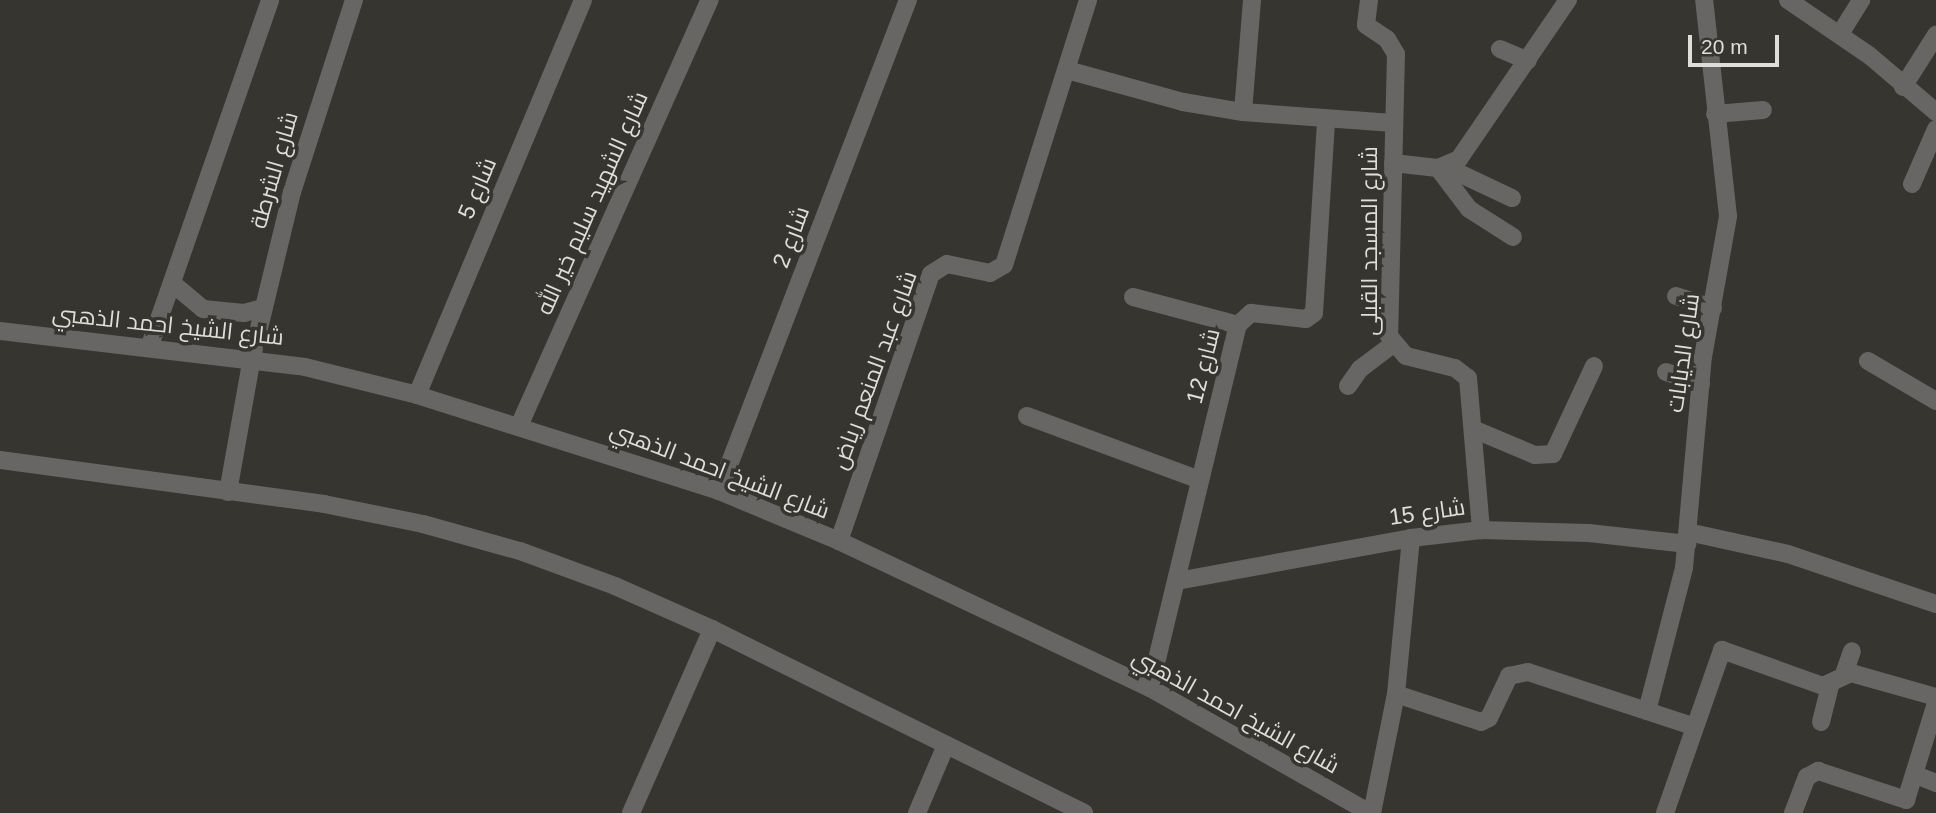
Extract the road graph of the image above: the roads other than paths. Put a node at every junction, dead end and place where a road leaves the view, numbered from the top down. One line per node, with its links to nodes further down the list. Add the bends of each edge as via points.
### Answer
1 (270, 0): 31 (street)
2 (354, 0): 34 (street, شارع الشرطة, via 308,133)
3 (583, 0): 46 (street, شارع 5)
4 (710, 0): 49 (street, شارع الشهيد سليم خير الله)
5 (908, 0): 53 (street, شارع 2)
6 (1088, 0): 17 (street, شارع عبد المنعم رياض)
7 (1252, 0): 21 (street)
8 (1369, 0): 24 (street, شارع المسجد القبلى, via 1366,25 1395,48)
9 (1568, 0): 16 (street)
10 (1704, 0): 22 (street, شارع الديابات)
11 (1788, 0): 13 (street)
12 (1861, 0): 13 (street)
13 (1840, 34): 18 (street)
14 (1936, 35): 18 (street)
15 (1500, 49): 16 (street)
16 (1528, 61): 27 (street, via 1459,159)
17 (1067, 71): 21 (street); 58 (street, شارع عبد المنعم رياض, via 1004,265 990,273 947,264 932,274)
18 (1903, 87): 20 (street)
19 (1763, 110): 22 (street)
20 (1936, 112)
21 (1243, 113): 23 (street)
22 (1715, 114): 35 (street, شارع الديابات, via 1728,216)
23 (1326, 121): 24 (street); 36 (street, شارع 12, via 1314,313 1306,319 1251,313)
24 (1392, 123): 26 (street, شارع المسجد القبلى)
25 (1936, 129): 28 (street)
26 (1393, 163): 27 (street); 38 (street, شارع المسجد القبلى)
27 (1442, 168): 29 (street); 30 (street, via 1469,209)
28 (1912, 184)
29 (1512, 198)
30 (1513, 237)
31 (172, 283): 34 (street, via 203,309 233,314); 39 (street)
32 (1676, 296): 35 (street)
33 (1133, 297): 36 (street)
34 (263, 308): 40 (street, شارع الشرطة)
35 (1713, 308): 44 (street, شارع الديابات)
36 (1238, 325): 52 (street, شارع 12)
37 (0, 331): 39 (street, شارع الشيخ احمد الذهبي)
38 (1392, 345): 45 (street, via 1360,369); 50 (street, شارع المسجد القبلى, via 1406,356 1455,368 1468,378)
39 (149, 348): 40 (street, شارع الشيخ احمد الذهبي)
40 (252, 357): 46 (street, شارع الشيخ احمد الذهبي); 54 (street, شارع الشرطة)
41 (1868, 361): 47 (street)
42 (1594, 366): 50 (street, via 1553,454 1535,455)
43 (1666, 372): 44 (street)
44 (1701, 384): 57 (street, شارع الديابات)
45 (1349, 386)
46 (416, 395): 49 (street, شارع الشيخ احمد الذهبي)
47 (1936, 401)
48 (1027, 416): 52 (street)
49 (519, 426): 53 (street, شارع الشيخ احمد الذهبي)
50 (1473, 429): 55 (street, شارع المسجد القبلى)
51 (0, 460): 54 (street)
52 (1200, 480): 59 (street, شارع 12)
53 (719, 491): 58 (street, شارع الشيخ احمد الذهبي)
54 (228, 492): 61 (street, via 423,524 520,551)
55 (1481, 530): 56 (street, شارع 15); 57 (street, شارع 15)
56 (1411, 538): 59 (street, شارع 15); 65 (street)
57 (1688, 538): 60 (street, شارع 15, via 1788,554); 67 (street, شارع الديابات)
58 (839, 541): 64 (street, شارع الشيخ احمد الذهبي)
59 (1177, 581): 64 (street, شارع 12)
60 (1936, 604)
61 (712, 629): 70 (street); 74 (street)
62 (1852, 652): 63 (street)
63 (1837, 679): 66 (street, via 1860,674); 68 (street); 69 (street, via 1823,686 1722,650)
64 (1150, 688): 77 (street, شارع الشيخ احمد الذهبي)
65 (1396, 694): 67 (street, via 1481,722 1489,718 1509,676 1528,672); 77 (street)
66 (1935, 706): 71 (street)
67 (1647, 711): 69 (street)
68 (1821, 722)
69 (1692, 726): 78 (street)
70 (946, 745): 75 (street); 76 (street)
71 (1916, 775): 72 (street); 73 (street, via 1909,795 1901,801 1824,772 1812,773)
72 (1936, 783)
73 (1794, 812)
74 (631, 813)
75 (916, 813)
76 (1084, 813)
77 (1371, 813)
78 (1665, 813)

